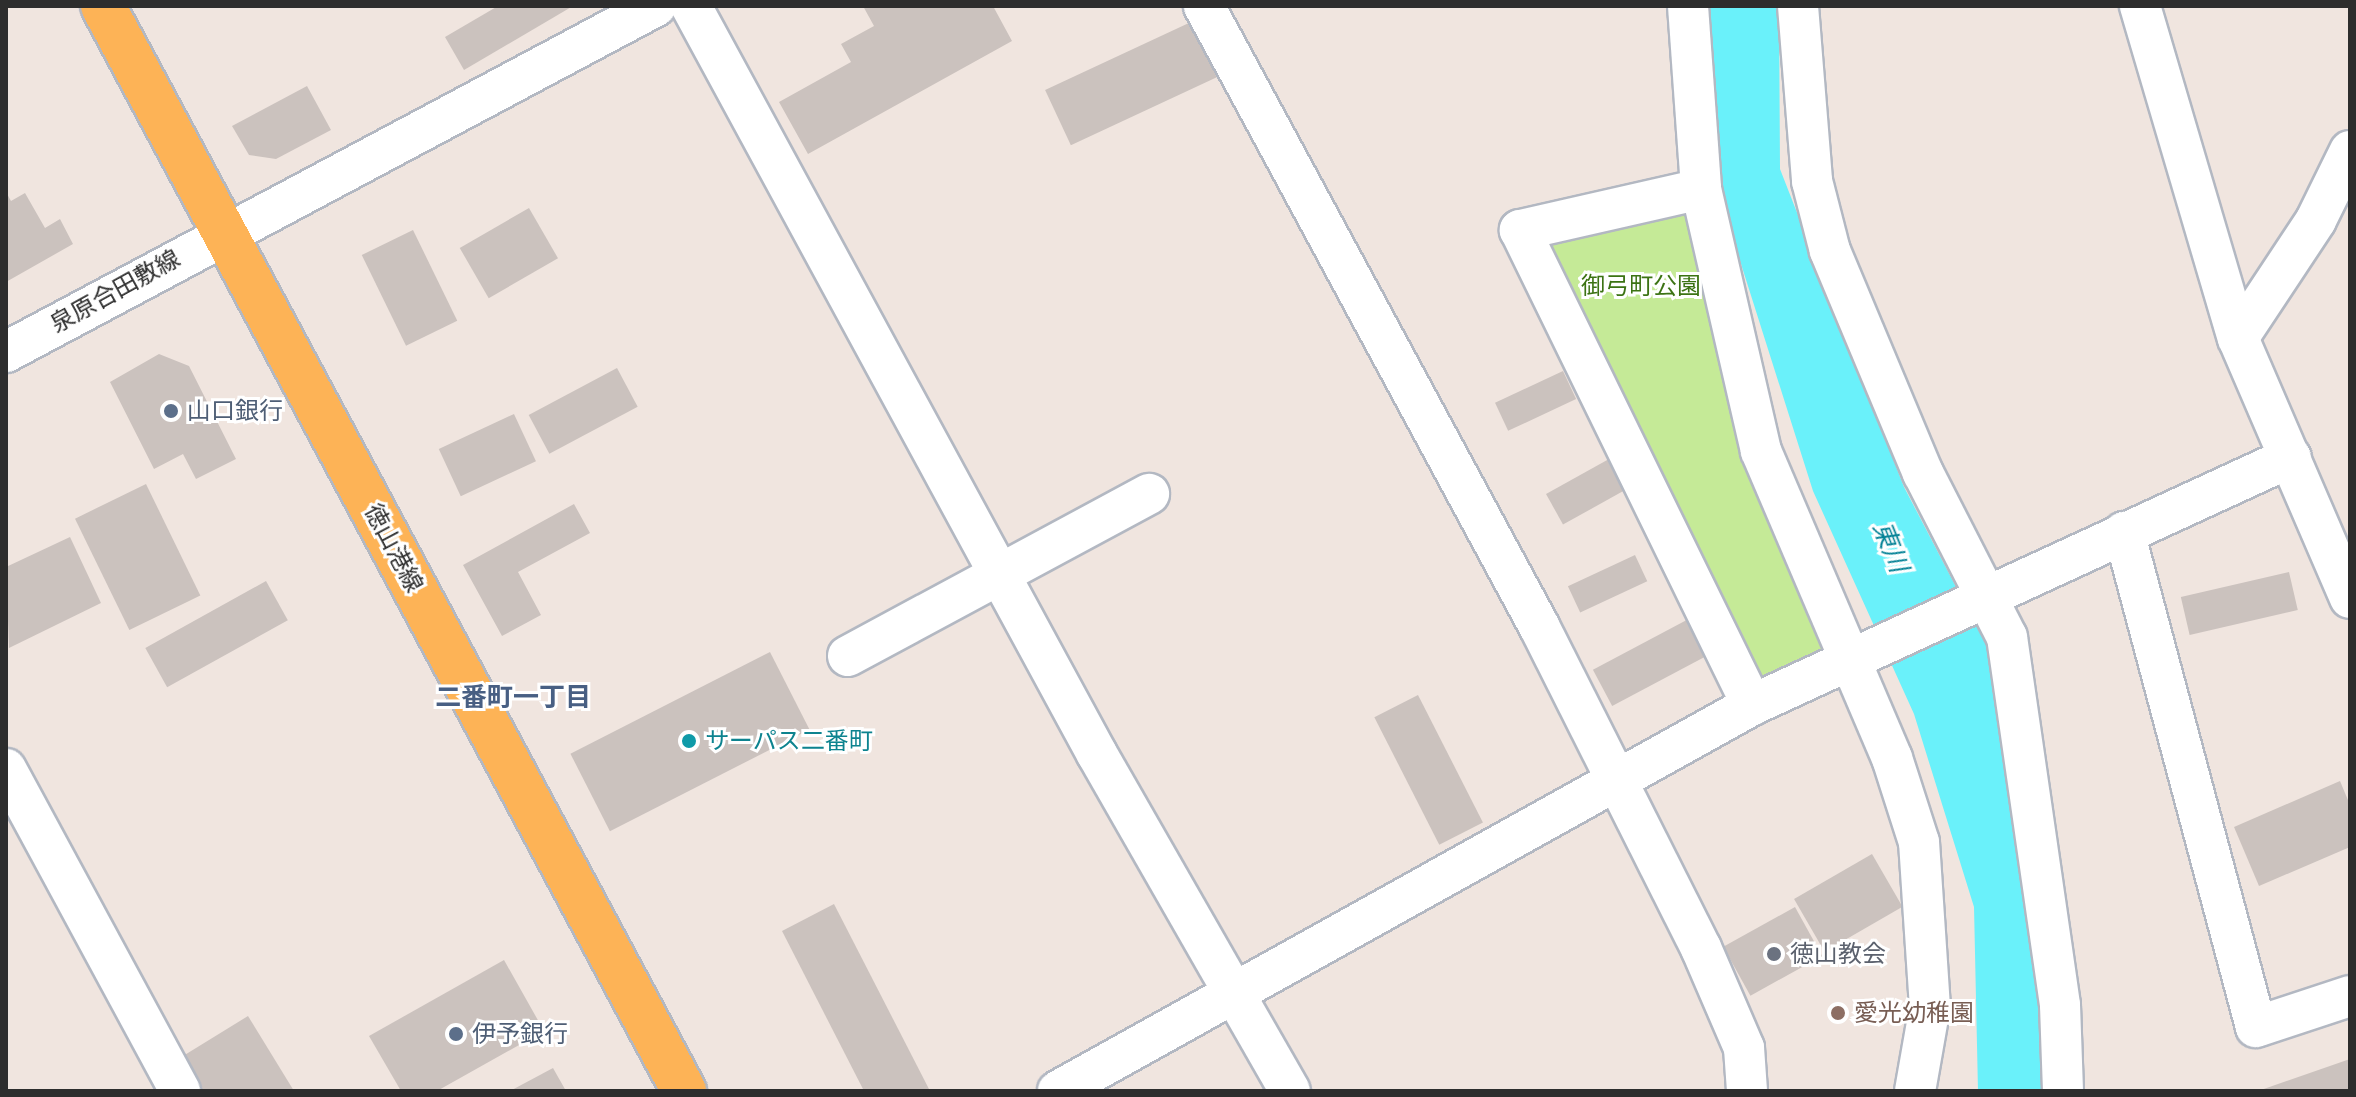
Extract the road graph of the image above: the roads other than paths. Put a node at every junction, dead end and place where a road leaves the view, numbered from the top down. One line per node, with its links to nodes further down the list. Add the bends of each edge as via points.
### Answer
1 (103, 6): 10 (main road, 徳山港線)
2 (656, 6): 10 (street, 泉原合田敷線)
3 (691, 6): 17 (street)
4 (1204, 6): 24 (street)
5 (1688, 6): 9 (street)
6 (1798, 6): 18 (street, via 1812,181 1830,251 1923,473)
7 (2140, 6): 11 (street)
8 (2350, 151): 11 (street, via 2316,220)
9 (1701, 189): 21 (street, via 1761,451); 22 (street, via 1520,230)
10 (225, 230): 12 (street, 泉原合田敷線); 28 (main road, 徳山港線)
11 (2238, 338): 13 (street)
12 (6, 352)
13 (2291, 457): 15 (street); 16 (street)
14 (1149, 494): 17 (street)
15 (2337, 524): 19 (street)
16 (2124, 532): 18 (street); 26 (street, via 2256,1027)
17 (1000, 575): 20 (street); 25 (street)
18 (1988, 594): 21 (street); 33 (street, via 2007,637 2031,769 2060,1005)
19 (2350, 598)
20 (848, 656)
21 (1847, 659): 22 (street); 32 (street, via 1892,758 1919,842 1930,1006)
22 (1752, 705): 24 (street)
23 (6, 769): 27 (street)
24 (1614, 779): 25 (street); 31 (street, via 1738,1034)
25 (1232, 993): 29 (street); 30 (street)
26 (2350, 996)
27 (180, 1091)
28 (684, 1091)
29 (1058, 1091)
30 (1290, 1091)
31 (1747, 1091)
32 (1915, 1091)
33 (2063, 1091)

